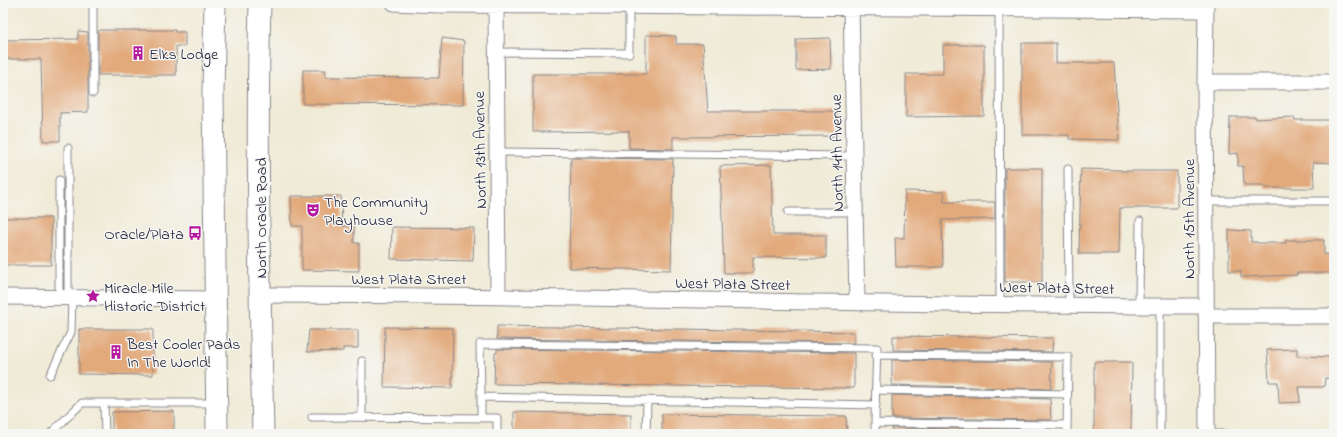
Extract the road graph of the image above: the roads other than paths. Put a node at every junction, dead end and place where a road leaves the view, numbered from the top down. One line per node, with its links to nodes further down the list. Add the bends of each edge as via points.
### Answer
1 (93, 3): 15 (lane)
2 (215, 3): 30 (main road, via 213,92)
3 (260, 3): 26 (main road, North Oracle Road)
4 (394, 3): 5 (street)
5 (496, 4): 6 (street); 12 (street, North 13th Avenue)
6 (629, 6): 7 (street); 12 (lane, via 629,53)
7 (851, 6): 11 (street); 18 (street, North 14th Avenue)
8 (1085, 6): 9 (street); 11 (street)
9 (1114, 6): 10 (street)
10 (1206, 6): 13 (street, North 15th Avenue)
11 (1006, 7): 32 (lane)
12 (496, 52): 17 (street, North 13th Avenue)
13 (1204, 82): 14 (street); 22 (street, North 15th Avenue)
14 (1334, 82)
15 (93, 93)
16 (68, 148): 29 (lane)
17 (497, 152): 18 (lane); 27 (street, North 13th Avenue)
18 (854, 156): 24 (street, North 14th Avenue)
19 (1068, 169): 33 (lane)
20 (58, 180): 29 (lane)
21 (1334, 200): 22 (lane)
22 (1206, 201): 36 (street, North 15th Avenue)
23 (788, 212): 24 (lane)
24 (855, 212): 31 (street, North 14th Avenue)
25 (1140, 221): 34 (lane)
26 (260, 295): 27 (street, West Plata Street); 56 (main road, North Oracle Road)
27 (498, 296): 31 (street, West Plata Street)
28 (3, 298): 29 (street)
29 (67, 298): 30 (street); 40 (lane, via 71,332)
30 (216, 299): 46 (main road)
31 (857, 303): 32 (street, West Plata Street)
32 (1000, 304): 33 (street, West Plata Street)
33 (1068, 305): 34 (street, West Plata Street)
34 (1139, 305): 35 (street, West Plata Street)
35 (1160, 306): 36 (street, West Plata Street); 61 (lane)
36 (1206, 311): 37 (street, West Plata Street); 62 (street, North 15th Avenue)
37 (1334, 316)
38 (876, 355): 41 (lane); 42 (lane, via 1068,357); 43 (lane, via 877,348 480,344)
39 (362, 361): 49 (lane)
40 (50, 375)
41 (876, 390): 42 (lane); 47 (lane)
42 (1067, 394): 52 (lane)
43 (481, 397): 44 (lane); 50 (lane)
44 (647, 400): 47 (lane); 58 (lane)
45 (104, 403): 46 (lane); 53 (lane, via 82,403); 54 (lane)
46 (216, 404): 55 (main road)
47 (876, 405): 51 (lane)
48 (312, 417): 49 (lane)
49 (362, 417): 50 (lane)
50 (481, 418): 57 (lane, via 497,418)
51 (875, 423): 52 (lane); 59 (lane)
52 (1067, 425): 60 (lane)
53 (50, 434)
54 (105, 434)
55 (216, 434)
56 (263, 434)
57 (497, 434)
58 (646, 434)
59 (875, 434)
60 (1067, 434)
61 (1160, 434)
62 (1207, 434): 63 (lane)
63 (1227, 434)

